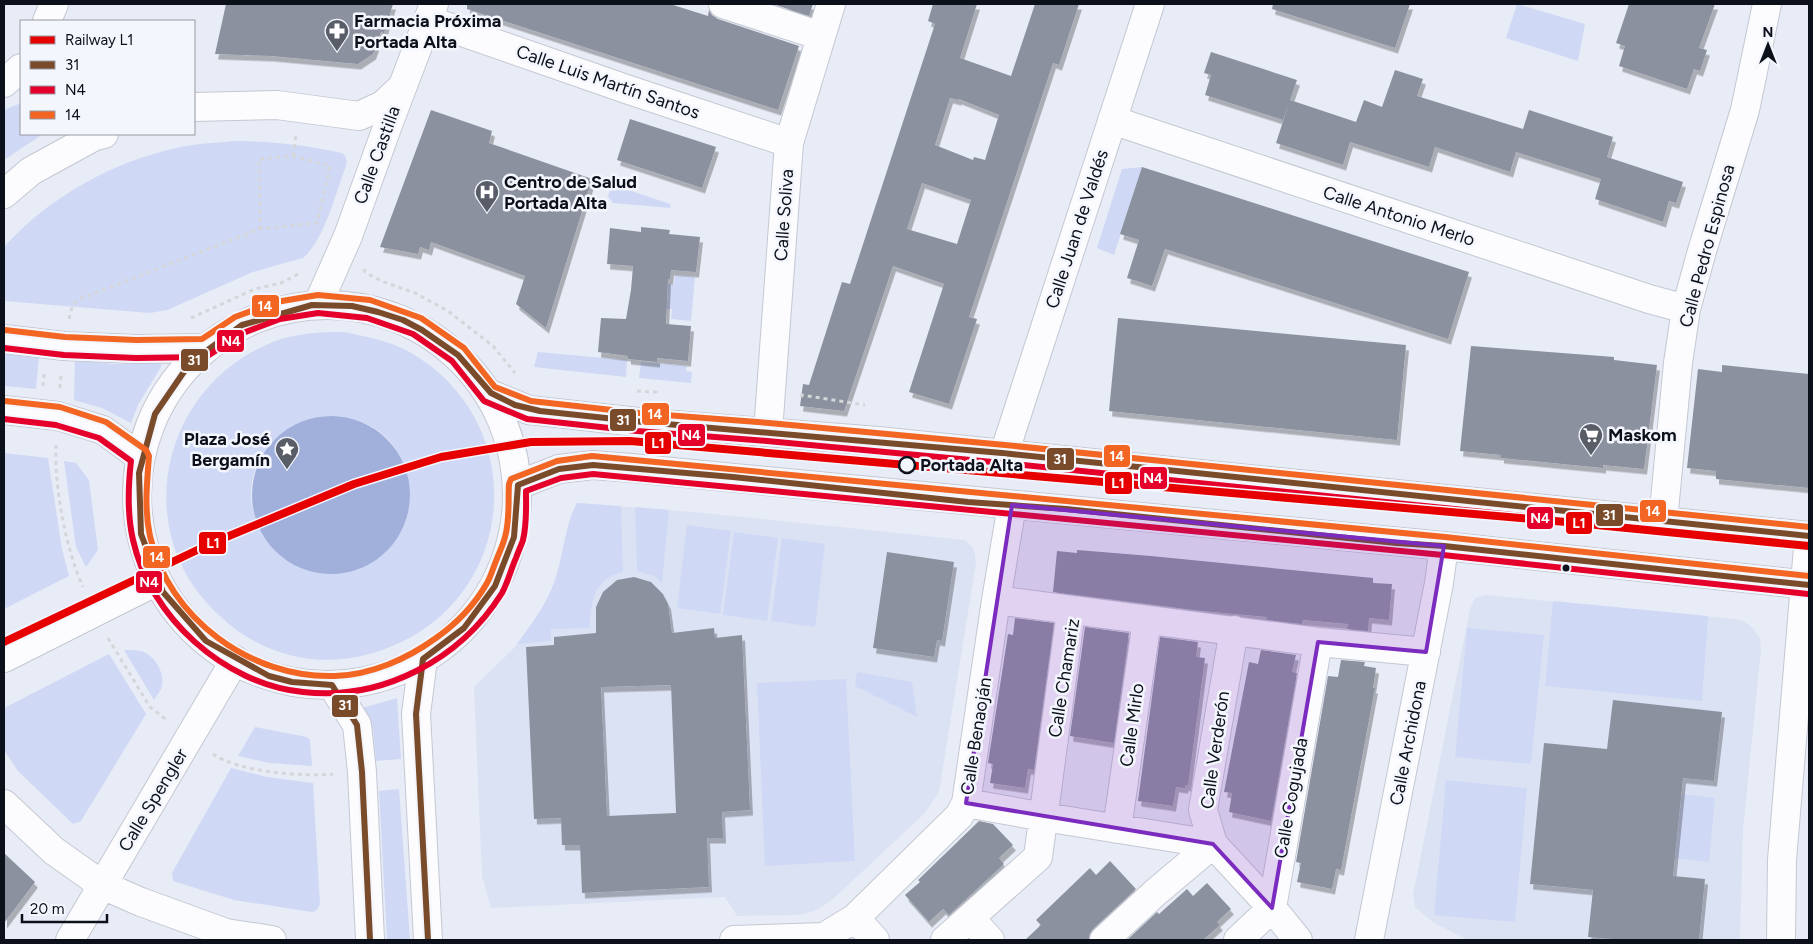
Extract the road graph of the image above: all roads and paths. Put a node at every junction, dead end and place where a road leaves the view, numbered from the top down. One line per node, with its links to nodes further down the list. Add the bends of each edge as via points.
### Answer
1 (54, 4): 7 (street)
2 (723, 4): 8 (street)
3 (831, 4): 8 (street, Calle Soliva)
4 (1150, 4): 14 (street, Calle Juan de Valdés)
5 (1767, 4): 23 (street, Calle Pedro Espinosa, via 1745,110)
6 (431, 12): 11 (street, Calle Castilla); 16 (street, Calle Luis Martín Santos, via 620,87)
7 (47, 20)
8 (821, 36): 16 (street, Calle Soliva)
9 (20, 69): 10 (street)
10 (4, 83)
11 (402, 87): 13 (street, via 383,105 359,116); 19 (street, Calle Castilla)
12 (195, 107): 13 (street, via 277,105)
13 (339, 113): 19 (street, via 359,133 365,156)
14 (1112, 120): 23 (street, Calle Antonio Merlo); 33 (street, Calle Juan de Valdés)
15 (100, 135): 20 (street, via 32,171)
16 (789, 143): 32 (street, Calle Soliva)
17 (296, 144): 18 (path)
18 (293, 156): 21 (path, via 258,159); 21 (path, via 330,166 317,223)
19 (366, 186): 22 (street, Calle Castilla)
20 (4, 194)
21 (260, 229): 25 (path, via 77,300 72,307)
22 (318, 304): 26 (street, via 270,313 240,325); 27 (street, via 369,309 416,326 458,355)
23 (1686, 309): 37 (street, Calle Pedro Espinosa)
24 (4, 338): 25 (street)
25 (64, 346): 26 (street); 31 (path)
26 (205, 348): 34 (street, via 175,379 153,416)
27 (490, 394): 32 (street, via 529,410); 35 (street, via 505,423 514,453)
28 (802, 395): 29 (path)
29 (865, 405)
30 (4, 410): 31 (street)
31 (58, 416): 34 (street, via 103,430); 44 (path, via 55,459 62,514 76,572)
32 (768, 432): 33 (street)
33 (1004, 454): 37 (street)
34 (140, 457): 40 (street, via 136,497 141,537)
35 (518, 485): 36 (street, via 558,469 593,465); 50 (street, via 514,537 495,586 464,628)
36 (1012, 505): 39 (street); 42 (street, Calle Benaoján)
37 (1663, 521): 38 (street)
38 (1809, 536): 41 (street)
39 (1444, 546): 41 (street); 48 (street, Calle Archidona)
40 (157, 581): 44 (street); 51 (street, via 174,609 191,627)
41 (1807, 585): 77 (street, via 1782,860)
42 (996, 600): 43 (street); 55 (street, Calle Benaoján)
43 (1071, 610): 45 (street, Calle Chamariz); 57 (street, Calle Chamariz)
44 (94, 612): 49 (street); 53 (path, via 150,707)
45 (1147, 620): 46 (street, Calle Chamariz); 58 (street, Calle Mirlo)
46 (1234, 630): 47 (street, Calle Chamariz); 59 (street, Calle Verderón, via 1203,810)
47 (1318, 642): 48 (street, Calle Chamariz); 61 (street, Calle Cogujada)
48 (1426, 652): 64 (street, Calle Archidona)
49 (4, 658)
50 (423, 659): 52 (street, via 379,678); 68 (street, via 416,714)
51 (235, 660): 52 (street, via 271,676 301,683); 53 (street, Calle Spengler)
52 (332, 685): 54 (street, via 357,725)
53 (190, 738): 54 (path, via 219,758 254,768 312,776); 60 (street, Calle Spengler)
54 (362, 772): 67 (street)
55 (966, 803): 57 (street); 62 (street, Calle Benaoján, via 959,816)
56 (4, 804): 60 (street, via 54,851)
57 (1044, 817): 58 (street); 63 (street, Calle Chamariz, via 1038,857)
58 (1117, 829): 59 (street)
59 (1213, 844): 61 (street); 74 (street)
60 (102, 885): 65 (street, Calle Spengler); 66 (street, via 226,933)
61 (1272, 908): 75 (street); 76 (street)
62 (855, 918): 70 (street, Calle Benaoján, via 824,937); 71 (street)
63 (970, 918): 72 (street, Calle Chamariz); 73 (street)
64 (1376, 938)
65 (70, 940)
66 (272, 940)
67 (370, 940)
68 (428, 940)
69 (734, 940): 70 (street, Calle Benaoján)
70 (773, 940)
71 (875, 940)
72 (945, 940)
73 (990, 940)
74 (1104, 940)
75 (1238, 940)
76 (1298, 940)
77 (1781, 940)

